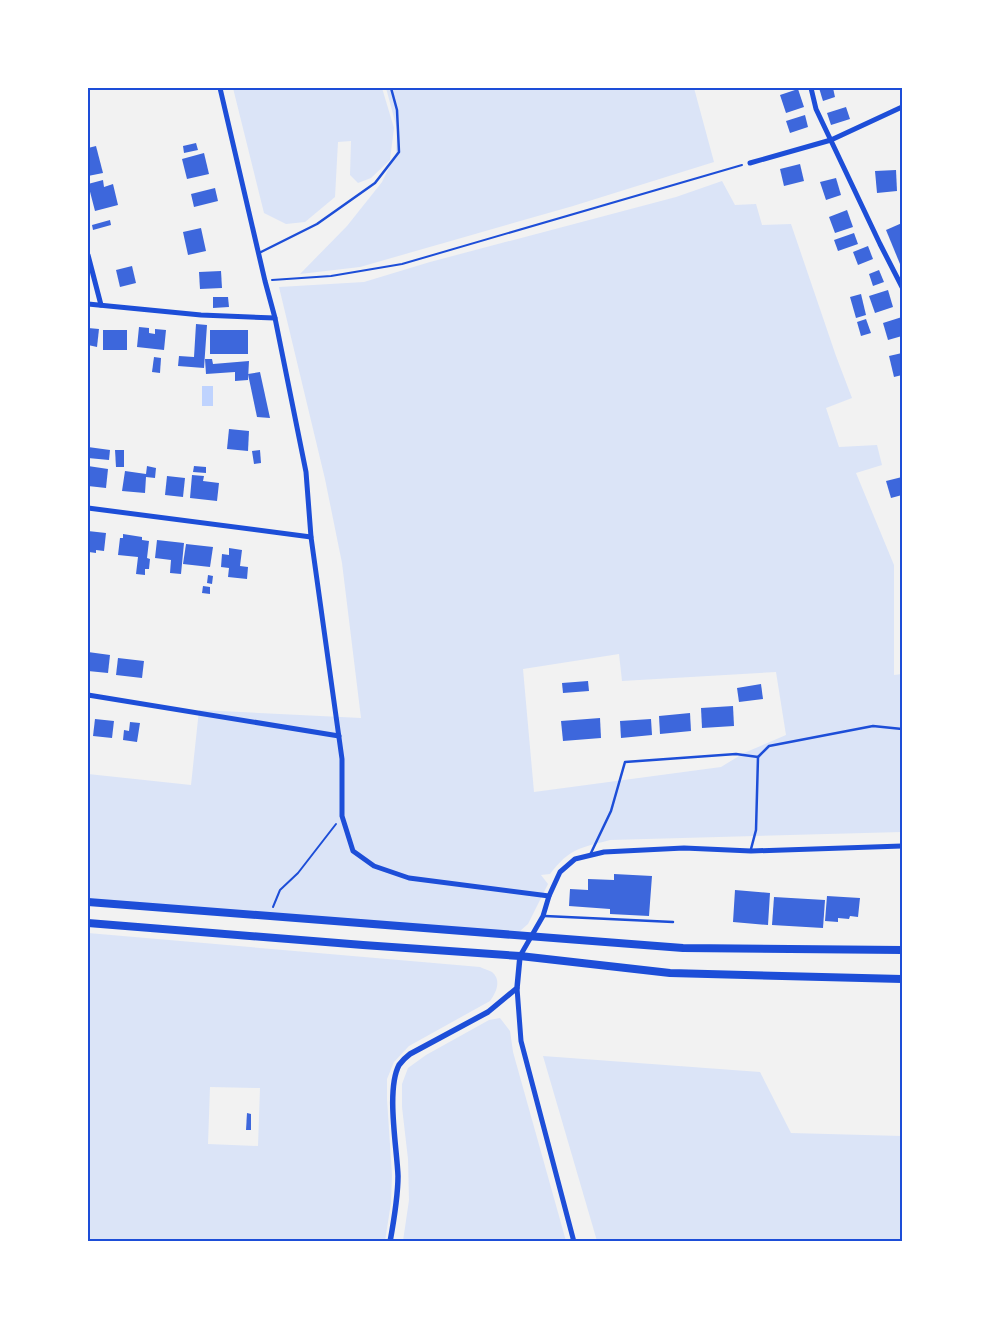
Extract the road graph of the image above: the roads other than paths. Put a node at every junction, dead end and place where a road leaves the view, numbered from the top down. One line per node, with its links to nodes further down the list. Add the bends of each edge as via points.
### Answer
1 (220, 88): 7 (street)
2 (391, 88): 7 (lane, via 397,110 399,152 375,182 317,224)
3 (810, 88): 5 (street)
4 (902, 107): 5 (street)
5 (831, 140): 6 (street); 9 (street)
6 (750, 163)
7 (258, 253): 12 (street)
8 (88, 254): 11 (street)
9 (902, 287)
10 (88, 304): 11 (street)
11 (101, 305): 12 (street, via 200,315)
12 (275, 318): 14 (street, via 306,472)
13 (88, 508): 14 (street)
14 (311, 537): 17 (street)
15 (88, 695): 17 (street)
16 (902, 729): 18 (lane, via 873,726 778,744 769,746)
17 (339, 736): 22 (street, via 342,816 353,851 374,866 409,878)
18 (758, 757): 20 (lane, via 756,830); 21 (lane, via 736,754 625,762 611,811)
19 (902, 846): 20 (street)
20 (750, 851): 21 (street, via 684,848 604,852)
21 (590, 856): 22 (street, via 575,859 560,872)
22 (549, 896): 24 (street)
23 (88, 902): 27 (highway)
24 (543, 916): 25 (lane); 27 (street)
25 (673, 922)
26 (88, 923): 29 (highway)
27 (531, 936): 28 (highway, via 683,948); 29 (street)
28 (902, 950)
29 (520, 956): 30 (highway, via 670,973); 31 (street)
30 (902, 978)
31 (517, 988): 32 (street, via 488,1012 410,1054 400,1064 394,1079 398,1178); 33 (street, via 521,1041)
32 (390, 1242)
33 (574, 1242)

